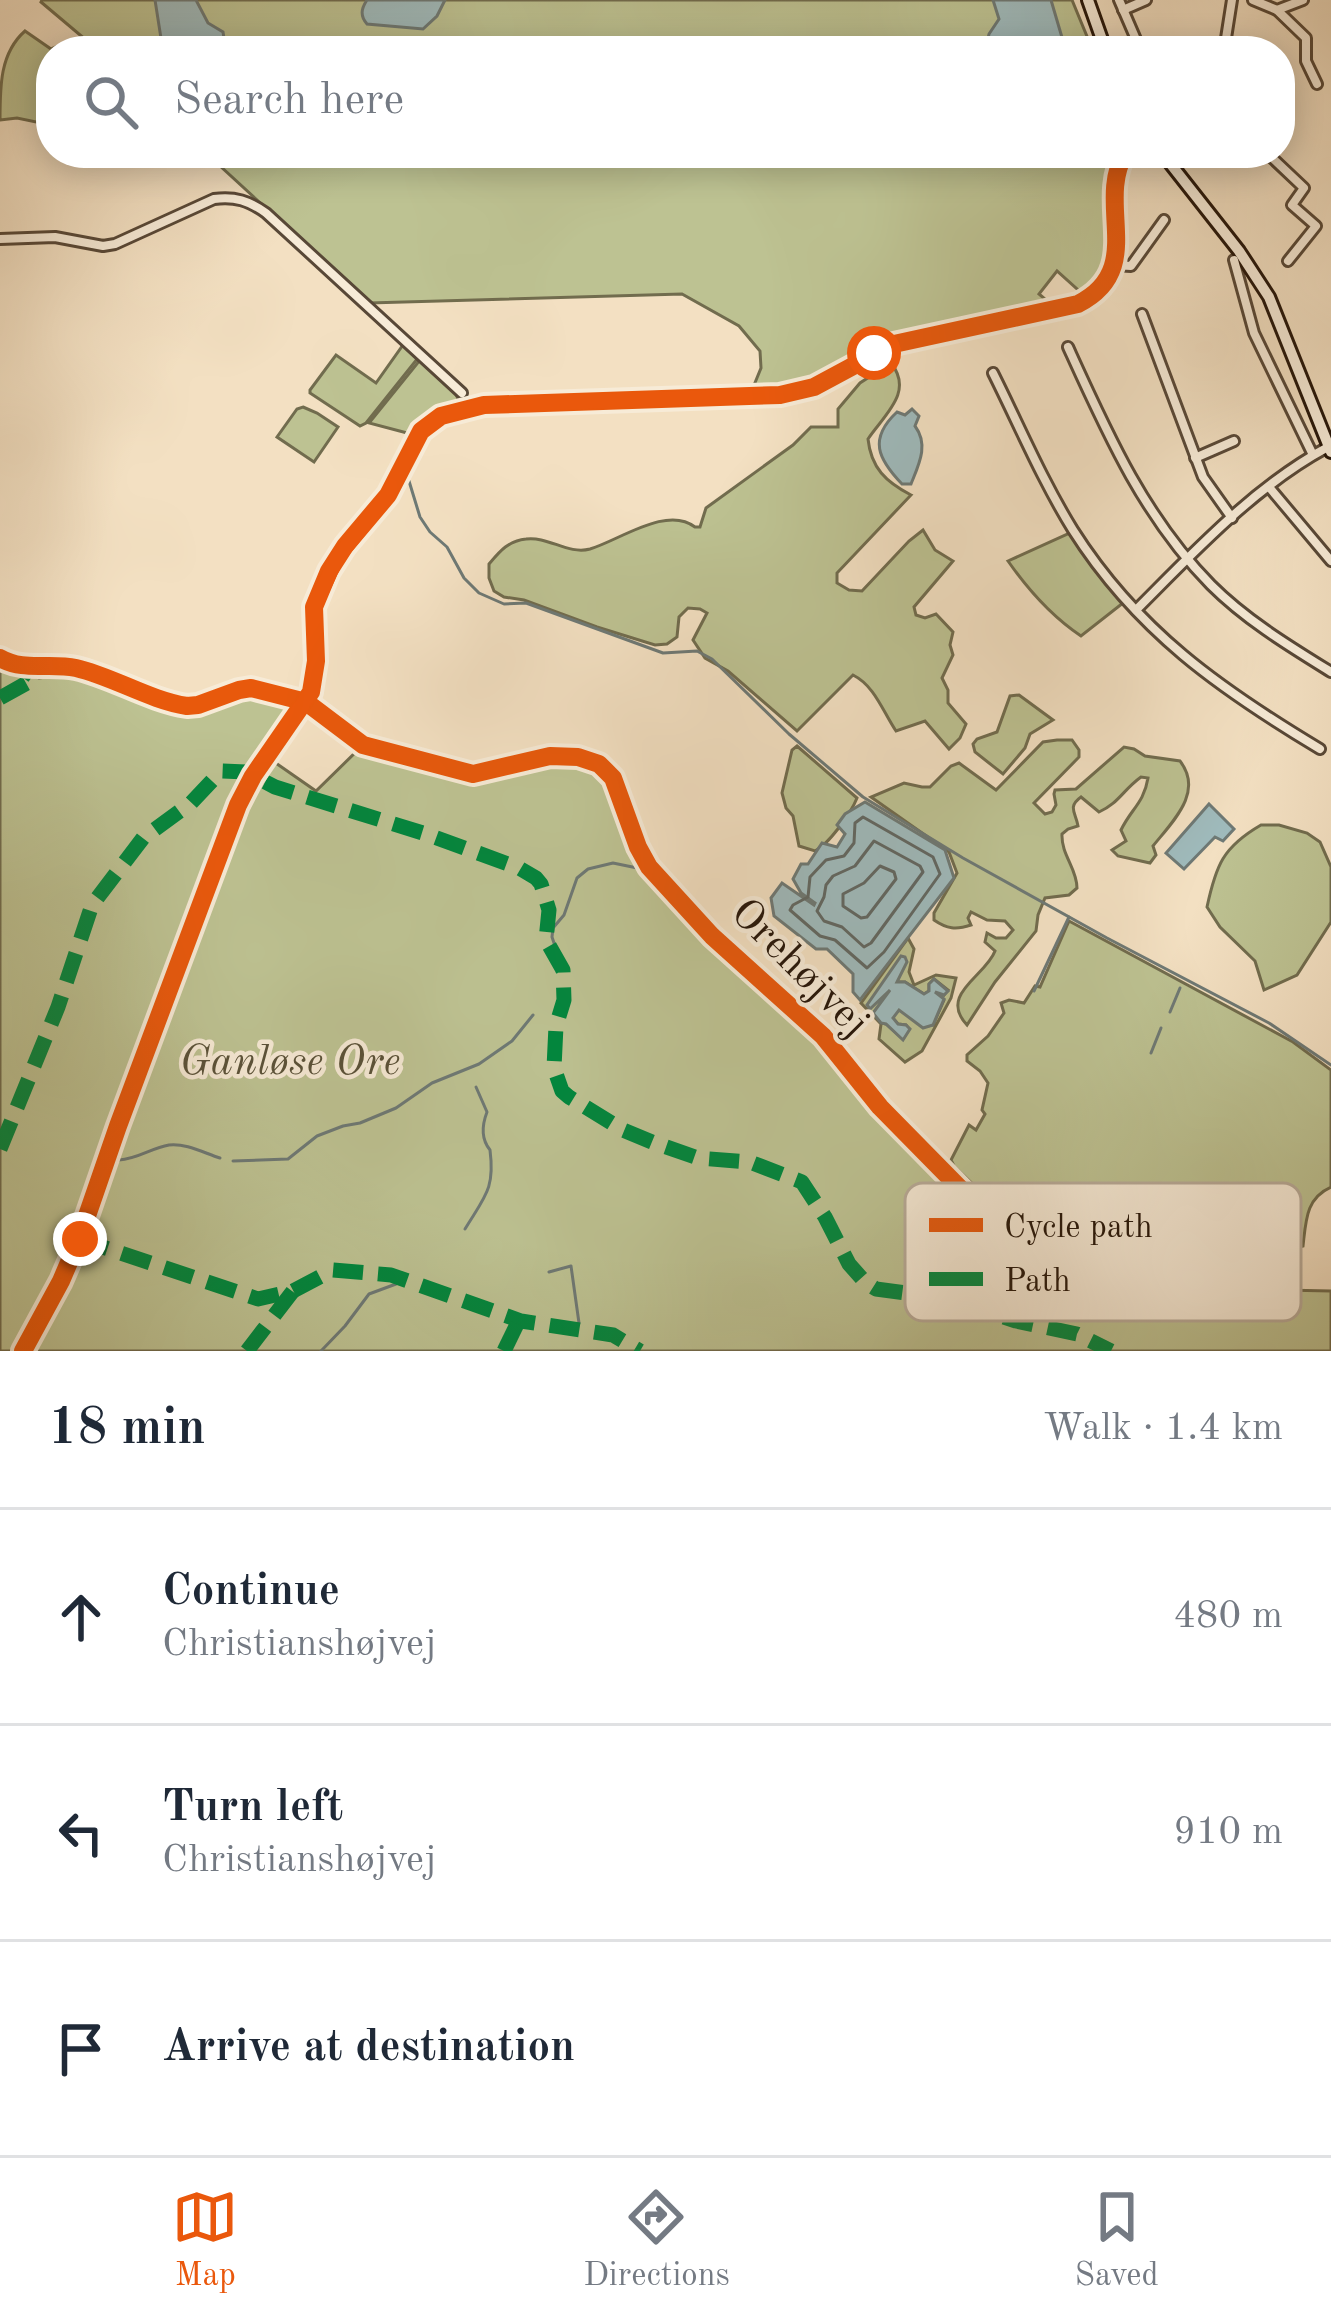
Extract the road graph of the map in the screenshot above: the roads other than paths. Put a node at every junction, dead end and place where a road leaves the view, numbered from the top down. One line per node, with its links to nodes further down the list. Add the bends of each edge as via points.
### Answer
1 (1088, 0): 9 (street)
2 (1119, 0): 7 (street)
3 (1146, 0): 7 (street)
4 (1232, 0): 11 (street)
5 (1252, 0): 8 (street)
6 (1303, 0): 8 (street)
7 (1123, 10): 10 (street)
8 (1277, 10): 12 (street, via 1306,38)
9 (1102, 36)
10 (1134, 36)
11 (1226, 36)
12 (1317, 84)
13 (1120, 168): 20 (street)
14 (1177, 168): 26 (street, via 1269,297)
15 (1283, 168): 19 (street, via 1304,188 1292,205 1316,226)
16 (1164, 220): 20 (street, via 1131,266)
17 (0, 238): 24 (street, via 103,246 214,199 246,201)
18 (1234, 260): 26 (street, via 1254,333)
19 (1288, 261)
20 (1114, 266): 36 (street, via 1106,285 1078,304 894,344 798,392 484,405 440,416 421,431 388,495 321,588)
21 (1142, 314): 27 (street)
22 (1068, 347): 31 (street, via 1127,472)
23 (993, 373): 33 (street, via 1070,524)
24 (462, 393)
25 (1234, 441): 27 (street)
26 (1324, 451): 28 (street); 29 (street)
27 (1196, 458): 30 (street)
28 (1331, 465)
29 (1269, 488): 30 (street); 32 (street)
30 (1232, 518): 31 (street)
31 (1187, 559): 33 (street); 35 (street, via 1249,618)
32 (1331, 562)
33 (1136, 610): 37 (street, via 1222,688)
34 (0, 658): 36 (street, via 21,667 74,668 176,704 198,706 250,688)
35 (1331, 672)
36 (306, 702): 38 (street, Orehøjvej, via 363,745 463,773 550,756 599,764 613,778 649,867 823,1036); 39 (street, via 238,805 80,1239)
37 (1321, 749)
38 (954, 1183)
39 (23, 1351)

